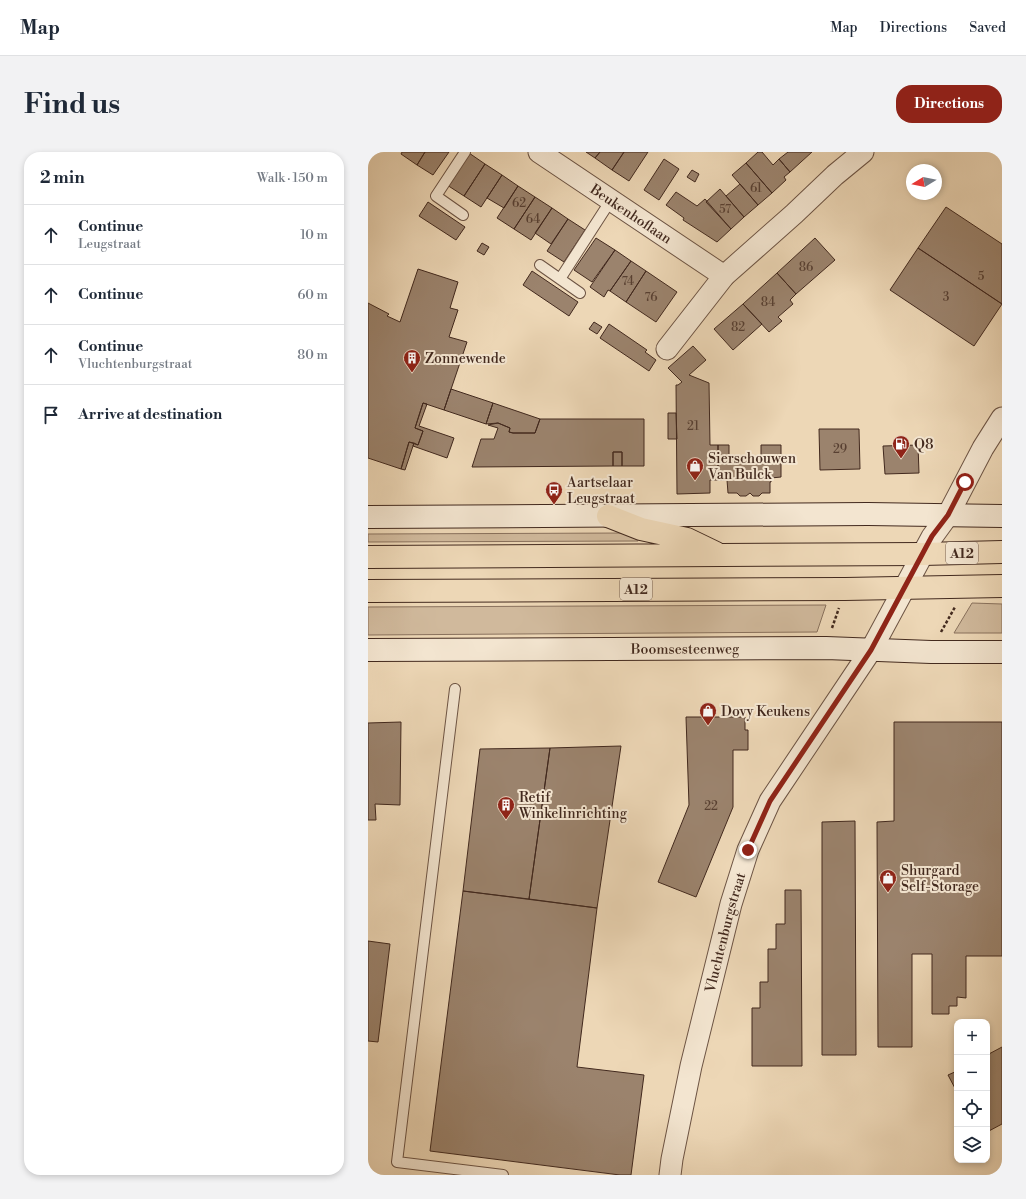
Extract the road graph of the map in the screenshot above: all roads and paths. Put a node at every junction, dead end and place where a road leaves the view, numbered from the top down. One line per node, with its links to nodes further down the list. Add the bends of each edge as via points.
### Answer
1 (465, 152): 5 (lane, via 436,196)
2 (539, 152): 4 (street, Beukenhoflaan)
3 (863, 152): 7 (street)
4 (612, 200): 7 (street, Beukenhoflaan); 8 (lane)
5 (463, 215)
6 (540, 265): 8 (lane)
7 (724, 276): 10 (street)
8 (560, 279): 9 (lane)
9 (580, 293)
10 (667, 349)
11 (1002, 418): 12 (street, Vluchtenburgstraat)
12 (948, 515): 13 (main road); 14 (main road); 17 (street, Vluchtenburgstraat, via 932,536)
13 (608, 516): 15 (main road); 18 (highway, via 642,529 688,538)
14 (1002, 516)
15 (368, 518)
16 (1002, 552): 17 (highway, A12)
17 (923, 554): 18 (highway, A12); 21 (street, Vluchtenburgstraat)
18 (721, 555): 19 (highway, A12)
19 (368, 557)
20 (1002, 586): 21 (highway, A12)
21 (904, 588): 22 (highway, A12); 24 (street, Vluchtenburgstraat)
22 (368, 591)
23 (368, 650): 24 (main road, Boomsesteenweg)
24 (871, 650): 25 (main road, Boomsesteenweg); 28 (street, Vluchtenburgstraat, via 770,801 748,850 731,904 691,1066)
25 (1002, 652)
26 (455, 689): 27 (lane, via 397,1162)
27 (503, 1175)
28 (670, 1175)

